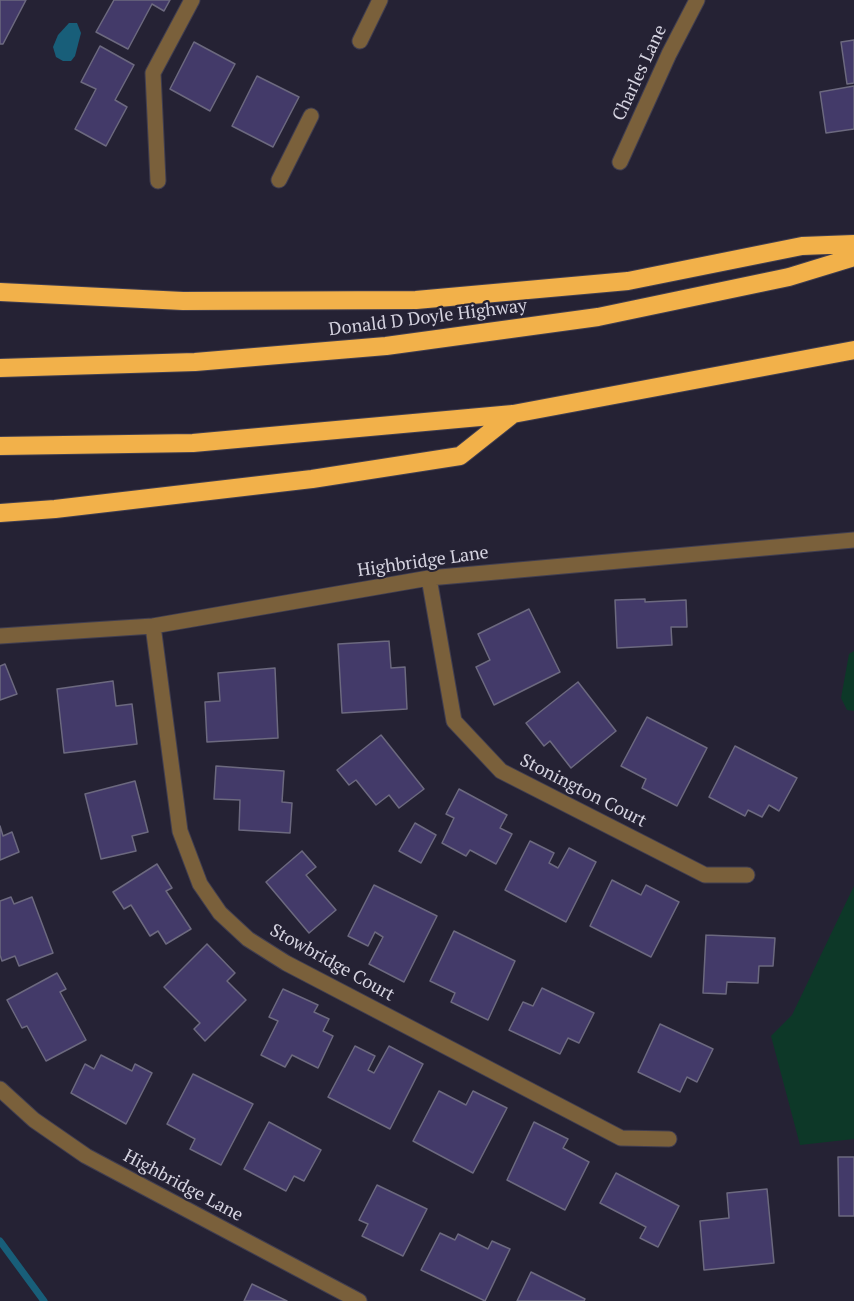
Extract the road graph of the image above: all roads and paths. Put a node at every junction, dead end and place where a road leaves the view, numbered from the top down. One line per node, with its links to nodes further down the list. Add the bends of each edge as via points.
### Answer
1 (192, 0): 8 (street, via 153,73)
2 (380, 0): 4 (street)
3 (697, 0): 6 (street, Charles Lane)
4 (360, 41)
5 (311, 116): 7 (street)
6 (620, 162)
7 (279, 180)
8 (158, 181)
9 (854, 244): 11 (highway, via 802,246 628,281 416,300 183,301)
10 (854, 257): 13 (highway, Donald D Doyle Highway, via 789,278 598,317 386,346 195,362)
11 (0, 292)
12 (854, 350): 14 (highway)
13 (0, 368)
14 (513, 414): 15 (highway, via 193,442); 16 (highway, via 460,456 289,482)
15 (0, 446)
16 (0, 513)
17 (854, 540): 18 (street, Highbridge Lane)
18 (429, 578): 19 (street, Highbridge Lane); 21 (street, Stonington Court, via 454,721 501,771 705,875)
19 (153, 626): 20 (street, Highbridge Lane); 23 (street, Stowbridge Court, via 180,831 200,884 220,913 248,939 286,963 621,1138)
20 (0, 636)
21 (747, 875)
22 (0, 1089): 24 (street, Highbridge Lane, via 34,1120 86,1156)
23 (669, 1139)
24 (358, 1301)

